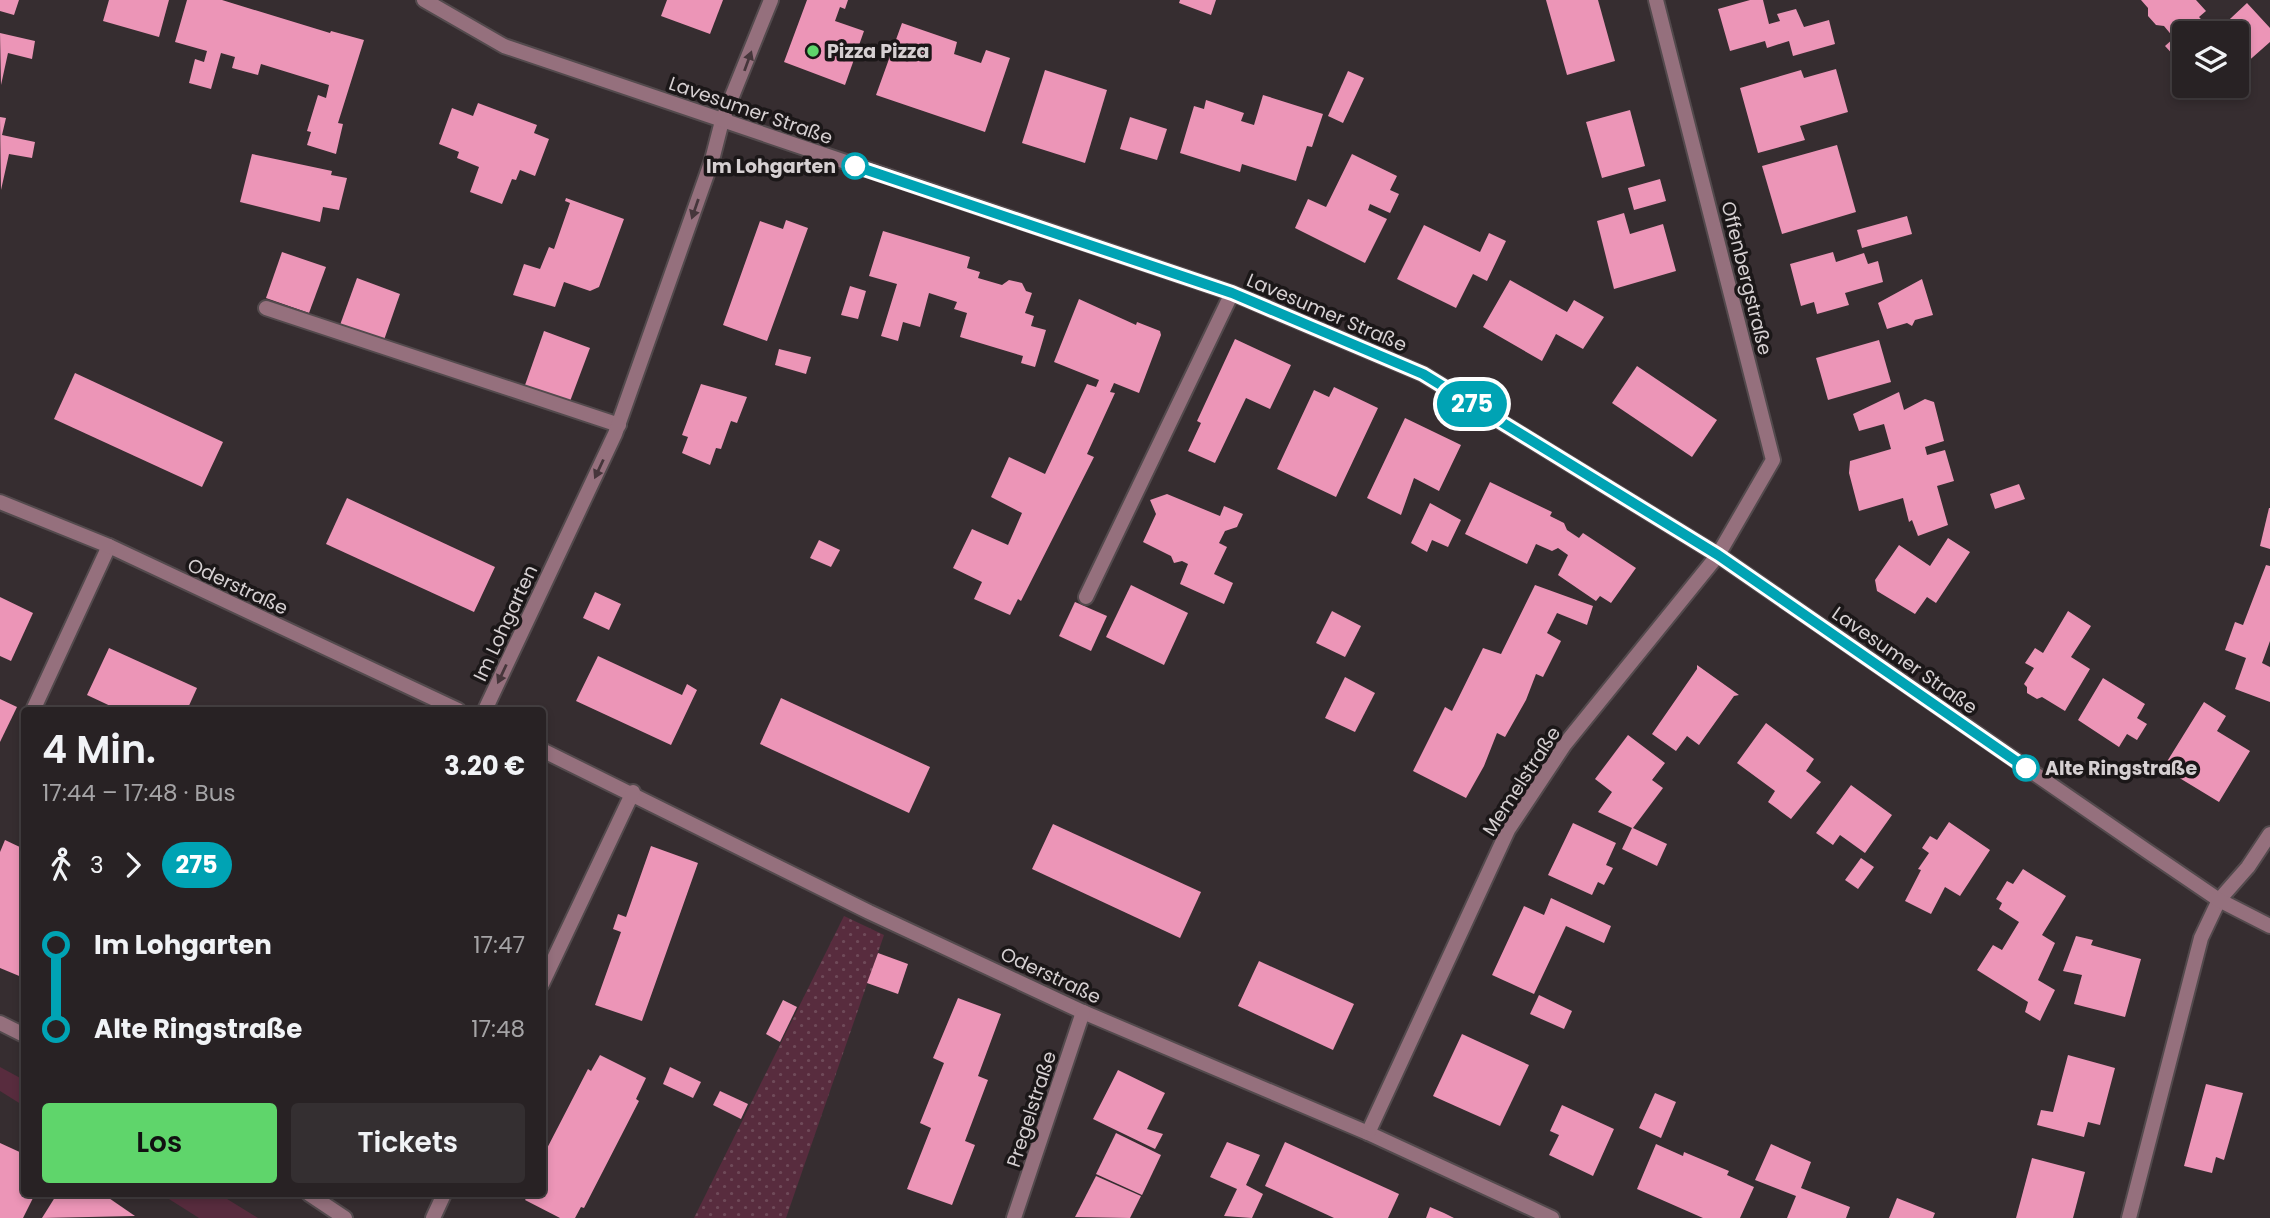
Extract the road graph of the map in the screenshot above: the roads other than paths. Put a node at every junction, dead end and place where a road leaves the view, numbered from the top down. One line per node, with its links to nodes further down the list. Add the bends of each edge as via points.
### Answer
1 (424, 0): 4 (street, Lavesumer Straße, via 504,46)
2 (771, 0): 4 (street, Im Lohgarten, one-way to 2)
3 (1656, 0): 10 (street, Offenbergstraße, via 1773,460)
4 (722, 121): 5 (street, Lavesumer Straße); 7 (street, Im Lohgarten, one-way to 7)
5 (1232, 293): 10 (street, Lavesumer Straße, via 1423,374); 11 (street)
6 (266, 308): 7 (street)
7 (619, 425): 14 (street, Im Lohgarten, one-way to 14)
8 (0, 502): 9 (street, Oderstraße)
9 (109, 546): 12 (street); 13 (street, Oderstraße)
10 (1718, 555): 18 (street, Lavesumer Straße); 24 (street, Memelstraße, via 1565,744 1508,830)
11 (1086, 597)
12 (34, 707)
13 (452, 707)
14 (486, 707)
15 (546, 752): 16 (street, Oderstraße)
16 (633, 792): 20 (street); 21 (street, Oderstraße, via 869,912)
17 (2270, 834): 18 (street)
18 (2219, 900): 19 (street, Lavesumer Straße); 31 (street, via 2201,938)
19 (2270, 926)
20 (546, 976)
21 (1083, 1012): 24 (street, Oderstraße); 29 (street, Pregelstraße)
22 (0, 1023): 23 (street)
23 (21, 1034)
24 (1368, 1133): 30 (street, Oderstraße)
25 (314, 1197): 27 (street)
26 (443, 1197): 28 (street)
27 (345, 1218)
28 (433, 1218)
29 (1014, 1218)
30 (1552, 1218)
31 (2129, 1218)

